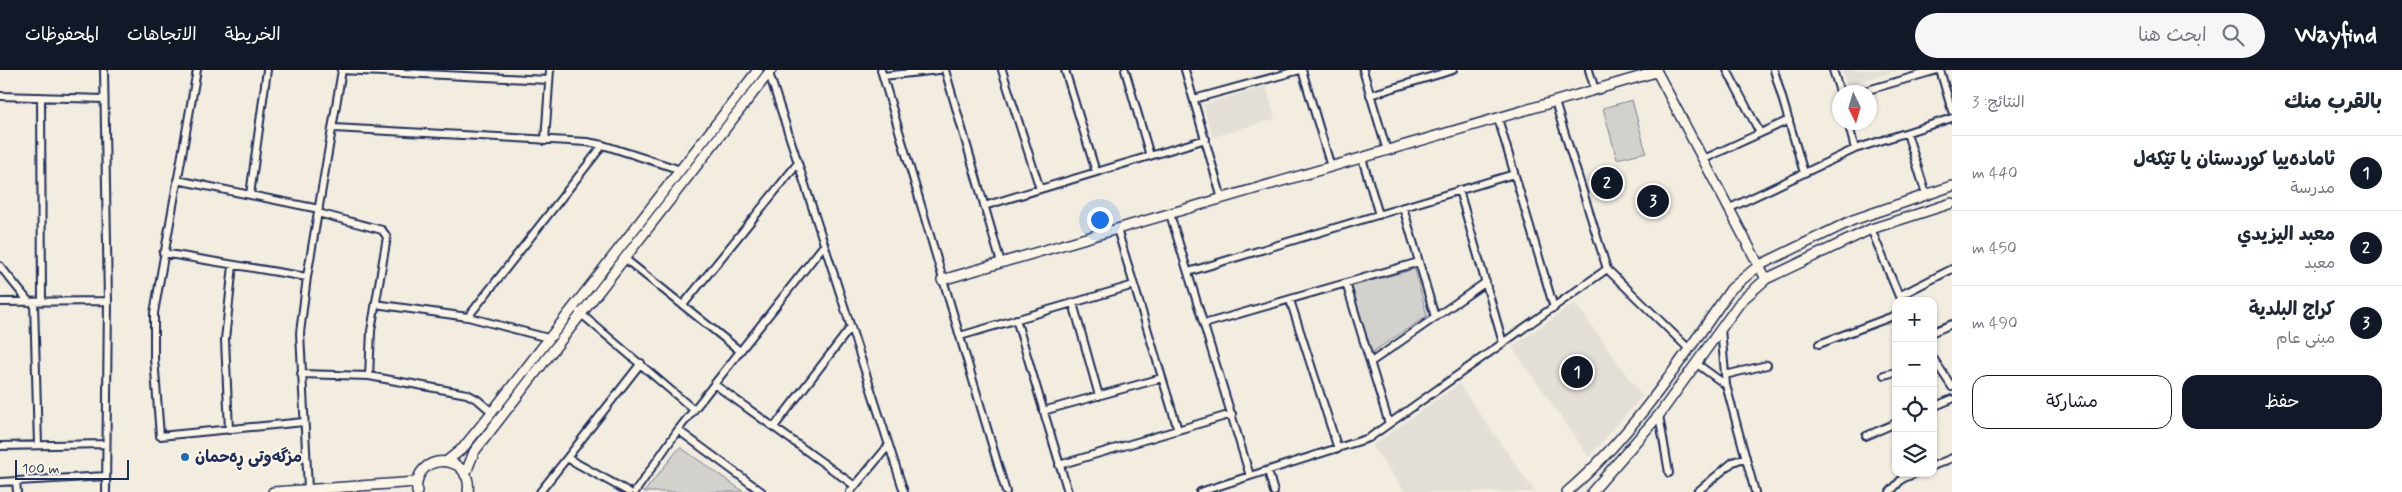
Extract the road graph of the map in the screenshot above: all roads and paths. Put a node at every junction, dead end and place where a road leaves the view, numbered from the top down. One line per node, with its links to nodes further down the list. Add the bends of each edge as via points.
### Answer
1 (104, 70): 33 (street)
2 (197, 70): 57 (street)
3 (267, 70): 62 (street)
4 (342, 70): 23 (street); 39 (street)
5 (550, 70): 25 (street)
6 (758, 70): 53 (street)
7 (939, 70): 24 (street)
8 (945, 70): 65 (street)
9 (1002, 70): 59 (street)
10 (1065, 70): 54 (street)
11 (1125, 70): 48 (street)
12 (1185, 70): 32 (street)
13 (1301, 70): 32 (street); 52 (street)
14 (1363, 70): 29 (street)
15 (1453, 70): 29 (street)
16 (1589, 70): 28 (street)
17 (1727, 70): 41 (street)
18 (1774, 70): 38 (street)
19 (1833, 70): 26 (street)
20 (1938, 70): 27 (street); 35 (street)
21 (770, 71): 51 (street); 75 (street)
22 (1656, 71): 28 (street); 50 (street)
23 (396, 72): 25 (street)
24 (882, 73): 85 (street)
25 (549, 80): 44 (street)
26 (1838, 85)
27 (1877, 87)
28 (1595, 90): 34 (street)
29 (1370, 95): 47 (street)
30 (0, 96): 31 (street)
31 (41, 97): 33 (street); 96 (street)
32 (1194, 99): 43 (street)
33 (104, 100): 93 (street)
34 (1555, 102): 36 (street); 81 (street)
35 (1952, 111)
36 (1498, 118): 47 (street); 56 (street)
37 (1952, 118): 42 (street)
38 (1789, 120): 41 (street); 55 (street)
39 (334, 128): 44 (street); 68 (street)
40 (1850, 130): 46 (street)
41 (1760, 133): 50 (street)
42 (1907, 133): 46 (street); 61 (street)
43 (1206, 139): 48 (street); 63 (street)
44 (545, 141): 45 (street)
45 (603, 145): 53 (street); 103 (street)
46 (1855, 149): 55 (street)
47 (1387, 151): 49 (street)
48 (1150, 156): 54 (street)
49 (1362, 158): 52 (street); 70 (street)
50 (1704, 159): 67 (street)
51 (798, 163): 73 (street); 99 (street)
52 (1331, 167): 63 (street)
53 (680, 170): 100 (street)
54 (1096, 172): 59 (street)
55 (1804, 173): 67 (street)
56 (1514, 174): 60 (street); 101 (street)
57 (177, 180): 62 (street); 74 (street)
58 (1952, 186): 61 (street)
59 (1040, 188): 65 (street)
60 (1459, 190): 66 (street); 87 (street)
61 (1926, 194): 80 (street, via 1853,220)
62 (250, 195): 68 (street)
63 (1222, 199): 69 (street)
64 (1952, 203): 72 (street)
65 (984, 206): 77 (street)
66 (1403, 207): 70 (street); 76 (street)
67 (1728, 209): 80 (street)
68 (318, 211): 84 (street); 98 (street, via 378,228 385,233)
69 (1170, 214): 71 (street); 83 (street)
70 (1379, 215): 83 (street)
71 (1117, 229): 77 (street); 89 (street)
72 (1870, 229): 86 (street); 90 (street)
73 (824, 245): 109 (street); 117 (street)
74 (163, 253): 78 (street); 144 (street, via 153,330 160,436)
75 (624, 258): 99 (street); 102 (street)
76 (1419, 262): 88 (street); 104 (street)
77 (1001, 263): 85 (street)
78 (233, 265): 84 (street); 144 (street, via 225,340)
79 (0, 266): 95 (street)
80 (1758, 266): 86 (street); 116 (street, via 1731,289)
81 (1607, 269): 101 (street); 116 (street)
82 (1952, 269): 91 (street)
83 (1188, 272): 107 (street)
84 (307, 277): 124 (street, via 300,333)
85 (942, 280): 112 (street)
86 (1766, 280): 110 (street, via 1740,301)
87 (1486, 282): 104 (street); 114 (street)
88 (1346, 283): 92 (street); 118 (street)
89 (1134, 285): 97 (street); 128 (street)
90 (1899, 297)
91 (1903, 297)
92 (1290, 300): 107 (street); 152 (street)
93 (108, 301): 96 (street); 148 (street)
94 (0, 302): 95 (street)
95 (32, 302): 96 (street); 151 (street)
96 (42, 302)
97 (1073, 303): 106 (street); 132 (street)
98 (375, 304): 103 (street); 127 (street)
99 (683, 305): 117 (street)
100 (573, 307): 102 (street); 113 (street)
101 (1554, 308): 114 (street)
102 (582, 314): 119 (street); 161 (street, via 474,452)
103 (468, 317): 113 (street)
104 (1436, 317): 118 (street)
105 (1892, 317): 115 (street)
106 (1016, 319): 112 (street); 136 (street)
107 (1204, 324): 138 (street)
108 (1952, 324): 111 (street)
109 (851, 327): 143 (street); 149 (street)
110 (1722, 329): 120 (street); 125 (street)
111 (1937, 330)
112 (960, 336): 181 (street)
113 (548, 338): 137 (street)
114 (1503, 343): 141 (street)
115 (1819, 344)
116 (1689, 349): 185 (street, via 1627,430)
117 (740, 351): 129 (street)
118 (1371, 362): 141 (street)
119 (641, 363): 135 (street); 154 (street)
120 (1696, 364): 130 (street); 139 (street)
121 (1937, 364): 131 (street)
122 (1767, 365): 125 (street)
123 (1892, 373): 126 (street)
124 (301, 374): 127 (street); 140 (street)
125 (1725, 374): 130 (street)
126 (1884, 375)
127 (369, 376): 137 (street, via 467,394)
128 (1162, 378): 132 (street); 146 (street)
129 (714, 384): 135 (street); 143 (street)
130 (1726, 385): 153 (street)
131 (1951, 385)
132 (1099, 396): 136 (street)
133 (1952, 400): 134 (street)
134 (1937, 406)
135 (694, 410): 145 (street)
136 (1043, 411): 158 (street)
137 (492, 412): 156 (street, via 463,448)
138 (1232, 414): 146 (street); 163 (street)
139 (1659, 414): 160 (street); 186 (street)
140 (304, 422): 144 (street); 169 (street)
141 (1390, 424): 152 (street, via 1365,440)
142 (1892, 426): 147 (street)
143 (774, 428): 168 (street)
144 (229, 430)
145 (678, 430): 171 (street); 178 (street)
146 (1178, 430): 158 (street)
147 (1866, 436)
148 (106, 444): 151 (street); 162 (street)
149 (889, 445): 168 (street); 180 (street)
150 (0, 446): 151 (street)
151 (38, 446)
152 (1338, 450): 159 (street)
153 (1746, 457): 187 (street, via 1733,462); 188 (street)
154 (567, 458): 176 (street); 177 (street)
155 (1952, 458): 157 (street)
156 (446, 461): 161 (street, via 461,468); 167 (street, via 431,463 424,468)
157 (1937, 464)
158 (1059, 465): 182 (street)
159 (1268, 471): 163 (street); 184 (street)
160 (1669, 473)
161 (466, 475): 170 (street)
162 (106, 476): 165 (street); 173 (street)
163 (1250, 476): 183 (street)
164 (1908, 477): 189 (street)
165 (16, 481): 166 (street); 172 (street)
166 (0, 482)
167 (417, 482): 169 (street); 175 (street)
168 (855, 486): 179 (street)
169 (308, 489): 174 (street)
170 (469, 491)
171 (758, 491)
172 (17, 492)
173 (106, 492)
174 (273, 492)
175 (417, 492)
176 (540, 492)
177 (629, 492)
178 (635, 492)
179 (850, 492)
180 (904, 492)
181 (1006, 492)
182 (1068, 492)
183 (1201, 492)
184 (1274, 492)
185 (1569, 492)
186 (1592, 492)
187 (1697, 492)
188 (1755, 492)
189 (1890, 492)

